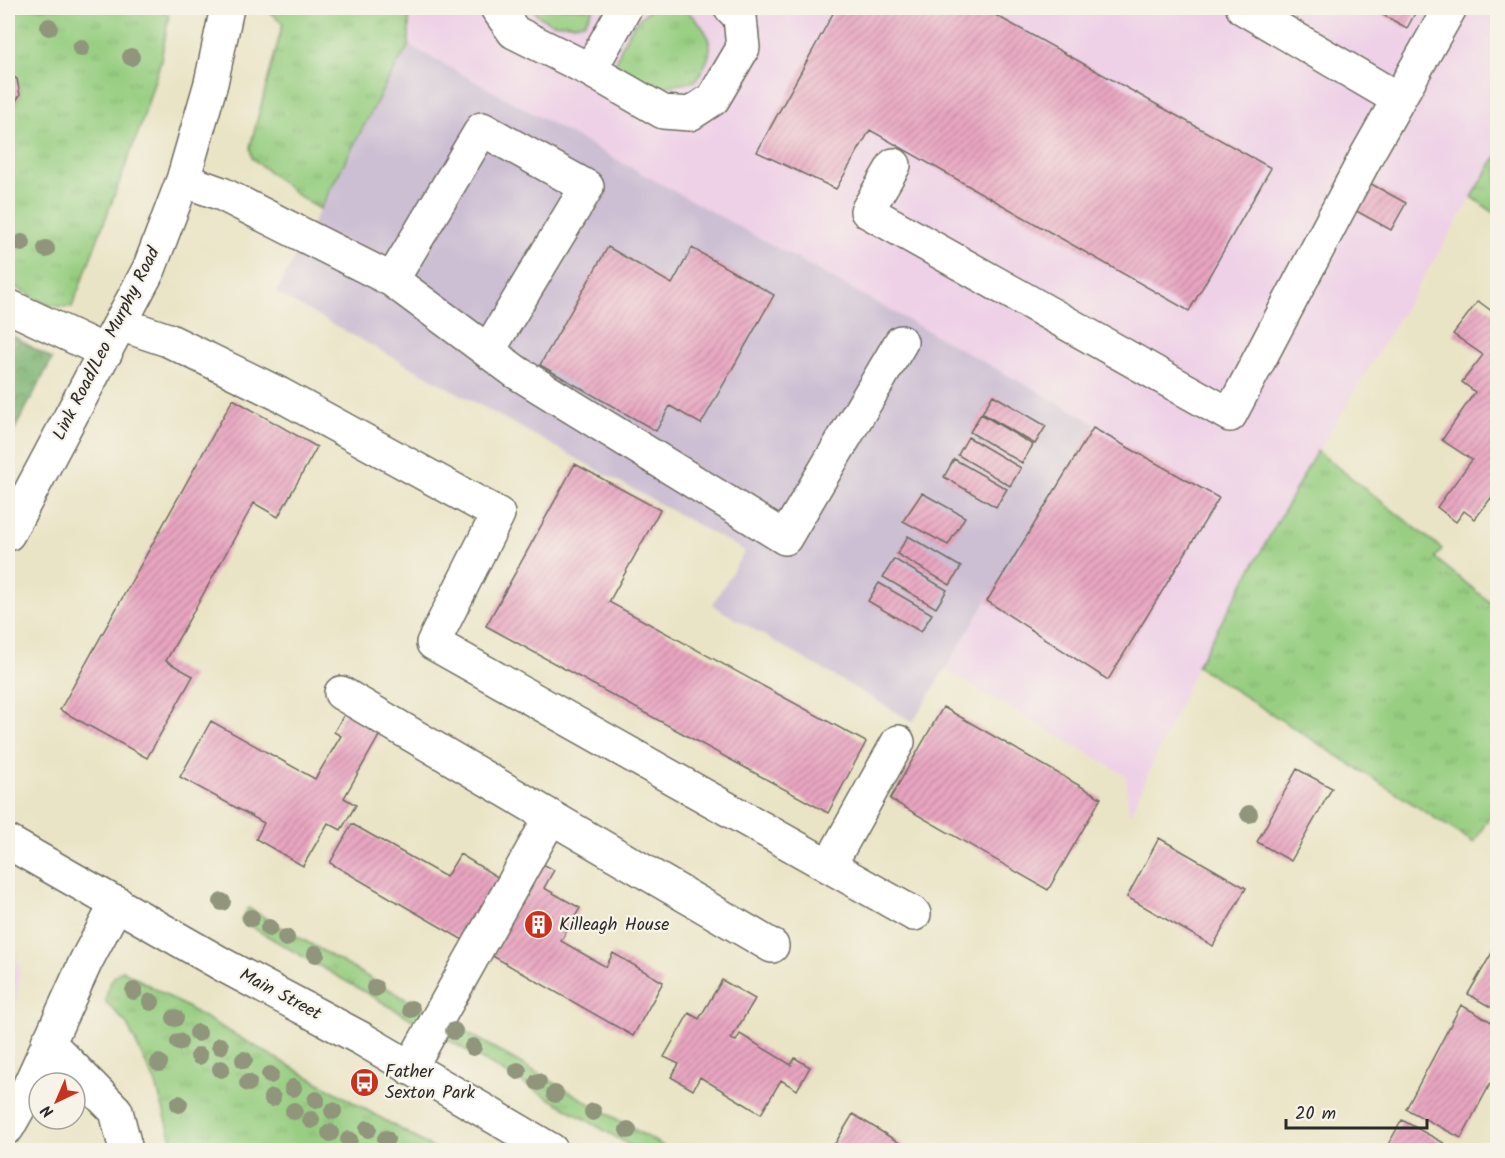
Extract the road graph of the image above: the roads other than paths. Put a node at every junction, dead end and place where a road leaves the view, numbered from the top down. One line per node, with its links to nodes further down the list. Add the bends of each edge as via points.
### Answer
1 (227, 8): 10 (street, Link Road/Leo Murphy Road, via 211,83)
2 (497, 8): 7 (street, via 514,32)
3 (625, 8): 7 (street)
4 (731, 8): 7 (street, via 740,17 743,48 713,99 690,114 663,112)
5 (1243, 8): 8 (street)
6 (1450, 8): 8 (street)
7 (590, 70)
8 (1398, 99): 9 (street, via 1230,415 867,211)
9 (894, 165)
10 (183, 180): 11 (street, via 222,194); 13 (street, Link Road/Leo Murphy Road, via 149,268)
11 (392, 280): 15 (street); 15 (street, via 482,129 587,187)
12 (8, 306): 13 (street)
13 (113, 338): 16 (street, Link Road/Leo Murphy Road); 21 (street, via 168,340 279,394 498,514 433,643)
14 (901, 342): 15 (street, via 785,538)
15 (488, 351)
16 (8, 534)
17 (341, 693): 19 (street)
18 (898, 742): 21 (street)
19 (551, 817): 24 (street); 26 (street)
20 (8, 842): 22 (street, Main Street)
21 (829, 866): 23 (street)
22 (117, 903): 25 (street); 26 (street, Main Street)
23 (914, 914)
24 (772, 946)
25 (48, 1042): 27 (street); 28 (street, via 116,1111)
26 (410, 1068): 29 (street, Main Street)
27 (8, 1127)
28 (126, 1150)
29 (551, 1150)

